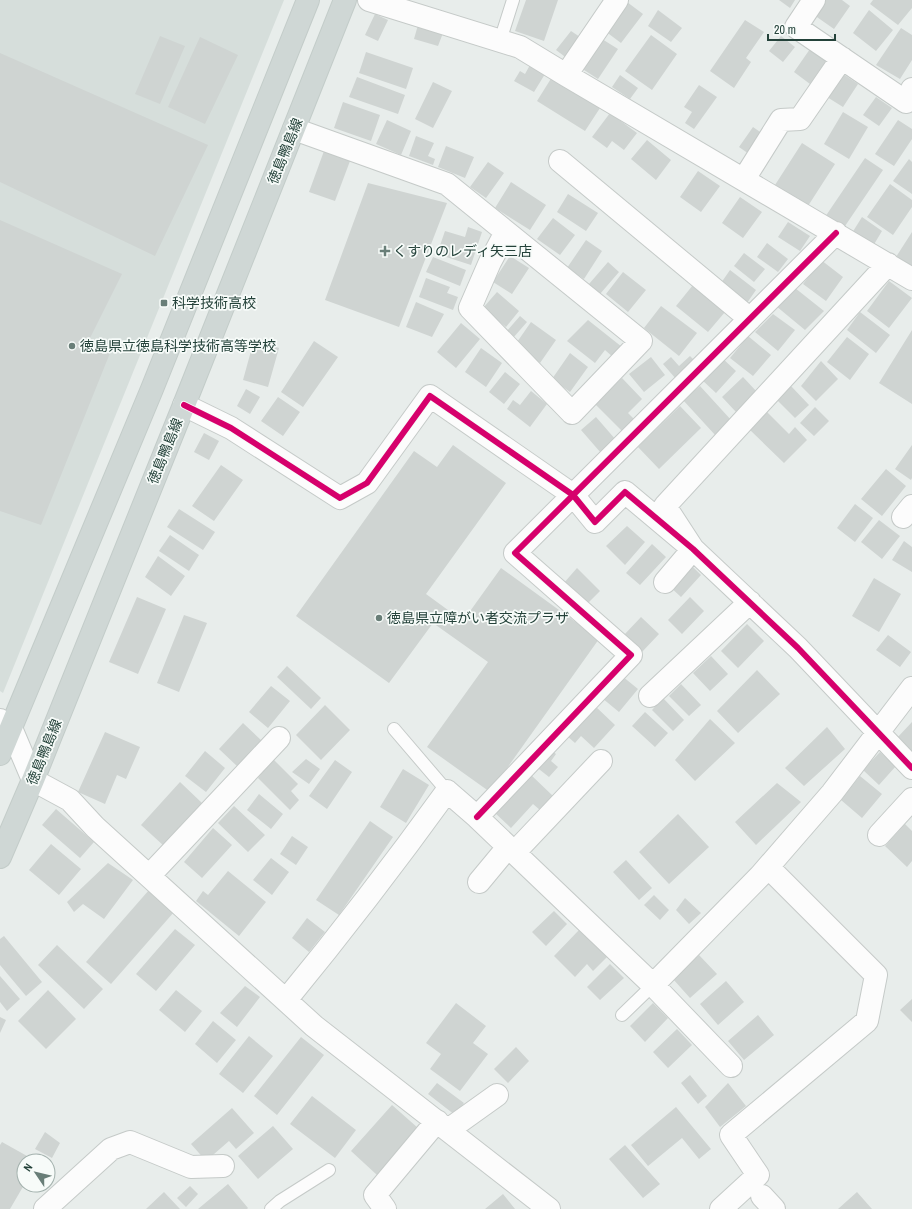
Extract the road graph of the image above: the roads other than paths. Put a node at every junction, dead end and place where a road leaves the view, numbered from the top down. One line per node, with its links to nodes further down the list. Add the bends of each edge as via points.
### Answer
1 (308, 0): 26 (main road, via 152,389)
2 (345, 0): 11 (main road, 徳島鴨島線)
3 (369, 0): 7 (street)
4 (513, 0): 7 (lane)
5 (617, 0): 9 (street)
6 (814, 0): 8 (street, via 796,27)
7 (500, 41): 9 (street, via 520,47)
8 (842, 58): 10 (street, via 906,102); 13 (street, via 800,119 781,120)
9 (566, 75): 13 (street)
10 (912, 89)
11 (294, 130): 14 (street, via 447,184); 19 (main road, 徳島鴨島線)
12 (560, 161): 18 (street)
13 (744, 179): 15 (street)
14 (506, 232): 14 (street, via 642,341 572,413 470,308)
15 (836, 233): 16 (street); 18 (street)
16 (888, 264): 17 (street); 21 (street, via 665,506)
17 (912, 279)
18 (750, 319): 20 (street)
19 (184, 405): 20 (street, via 231,428 340,498 367,483 430,396); 33 (main road, 徳島鴨島線)
20 (573, 495): 21 (street, via 595,522 625,492); 36 (street, via 515,553 632,655)
21 (694, 550): 22 (street); 23 (street)
22 (665, 582)
23 (750, 602): 25 (street); 28 (street)
24 (912, 688): 28 (street)
25 (650, 696)
26 (5, 724): 30 (main road); 33 (street)
27 (394, 729): 34 (lane)
28 (878, 732): 32 (street); 40 (street, via 832,793)
29 (280, 738): 41 (street)
30 (0, 754)
31 (601, 761): 38 (street)
32 (912, 768)
33 (33, 780): 39 (main road, 徳島鴨島線); 41 (street, via 70,800 95,827)
34 (447, 791): 36 (street); 44 (street, via 346,927)
35 (912, 798): 37 (street)
36 (477, 817): 38 (street)
37 (879, 835)
38 (511, 850): 42 (street); 43 (street)
39 (0, 857)
40 (768, 867): 43 (street); 55 (street, via 876,975 867,1021 732,1135 758,1175)
41 (149, 876): 44 (street)
42 (479, 882)
43 (653, 984): 45 (lane); 46 (street)
44 (286, 1000): 48 (street, via 314,1026)
45 (622, 1016)
46 (731, 1066)
47 (497, 1095): 48 (street)
48 (442, 1126): 53 (street, via 414,1147 375,1196); 54 (street)
49 (223, 1166): 51 (street, via 191,1167 130,1142 111,1150)
50 (329, 1170): 52 (lane)
51 (45, 1209)
52 (271, 1209)
53 (385, 1209)
54 (550, 1209)
55 (721, 1209)

